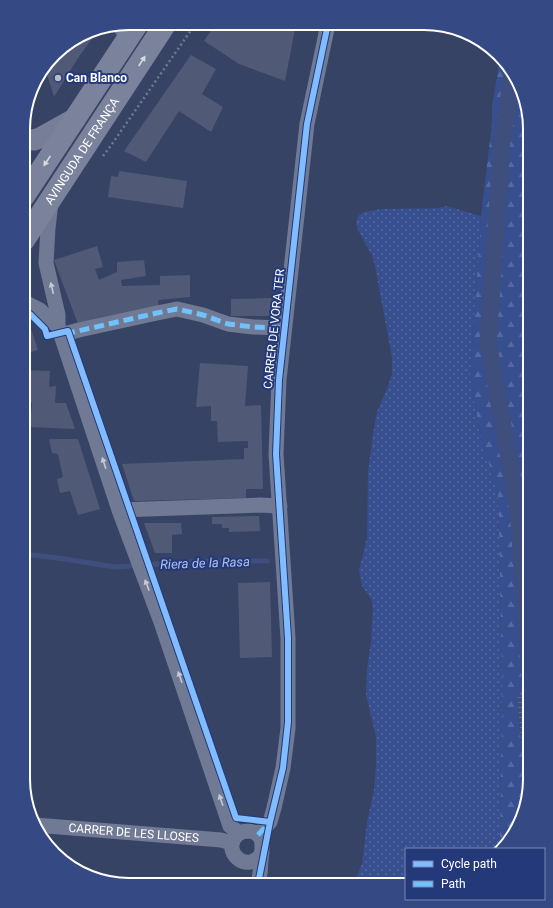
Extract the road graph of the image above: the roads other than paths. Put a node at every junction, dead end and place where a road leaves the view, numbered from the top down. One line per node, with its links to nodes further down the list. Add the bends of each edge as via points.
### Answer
1 (127, 30): 4 (main road, AVINGUDA DE FRANÇA)
2 (161, 30): 7 (main road, AVINGUDA DE FRANÇA, one-way to 2)
3 (327, 30): 10 (street, CARRER DE VORA TER, via 307,124)
4 (76, 118): 5 (street, via 40,138); 6 (main road, AVINGUDA DE FRANÇA, one-way to 6)
5 (30, 140)
6 (30, 187)
7 (52, 198): 8 (main road, AVINGUDA DE FRANÇA); 11 (street, one-way to 7, via 46,263)
8 (30, 231)
9 (30, 305): 11 (street, via 40,310)
10 (284, 328): 11 (street, via 228,324 177,309 79,330); 12 (street, CARRER DE VORA TER, via 276,454)
11 (60, 331): 13 (street, one-way to 11)
12 (280, 506): 13 (street); 15 (street, CARRER DE VORA TER, via 288,638 288,722 284,768 270,822)
13 (120, 510): 16 (street, one-way to 13)
14 (42, 826): 16 (street, CARRER DE LES LLOSES, via 220,840)
15 (258, 834): 16 (street, via 244,831); 17 (street, via 262,840)
16 (236, 838): 17 (street, via 232,848 240,861 255,860)
17 (262, 852): 18 (street)
18 (259, 878)

